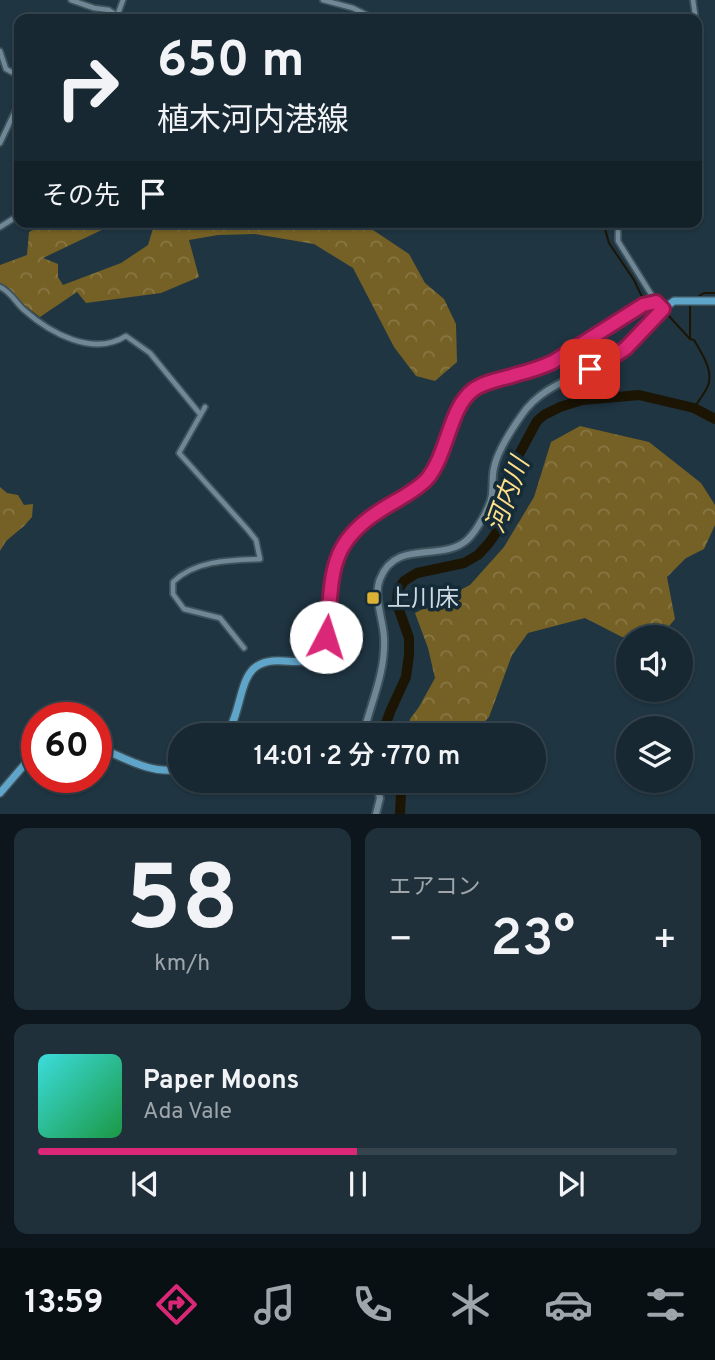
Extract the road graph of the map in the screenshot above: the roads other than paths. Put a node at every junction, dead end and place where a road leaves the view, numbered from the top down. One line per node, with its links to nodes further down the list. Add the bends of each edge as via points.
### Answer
1 (71, 0): 4 (street)
2 (323, 0): 5 (street)
3 (693, 0): 6 (street)
4 (114, 14)
5 (364, 14)
6 (695, 14)
7 (0, 51): 8 (street)
8 (2, 65)
9 (14, 114): 10 (street)
10 (0, 143)
11 (618, 228): 14 (street, via 618,241)
12 (0, 288): 17 (street, via 44,326 69,338 100,345 126,336 150,353)
13 (715, 300): 15 (main road, via 674,301)
14 (656, 302): 15 (main road); 19 (main road, via 643,305 553,362 483,385 467,395 438,464 427,478 364,522 344,542 334,568 323,648 307,661 255,667 246,678)
15 (663, 309): 20 (main road, via 626,348 550,387 528,405 499,453 491,500 466,542 404,555 384,571 377,589 383,667)
16 (205, 408): 17 (street)
17 (200, 414): 18 (street, via 179,453 256,540 260,559 198,567 173,582 173,594 184,610 220,618)
18 (244, 648)
19 (232, 723)
20 (367, 723)
21 (112, 753): 23 (main road)
22 (21, 769): 24 (main road)
23 (168, 771)
24 (0, 793)
25 (378, 793): 26 (main road)
26 (376, 814)

